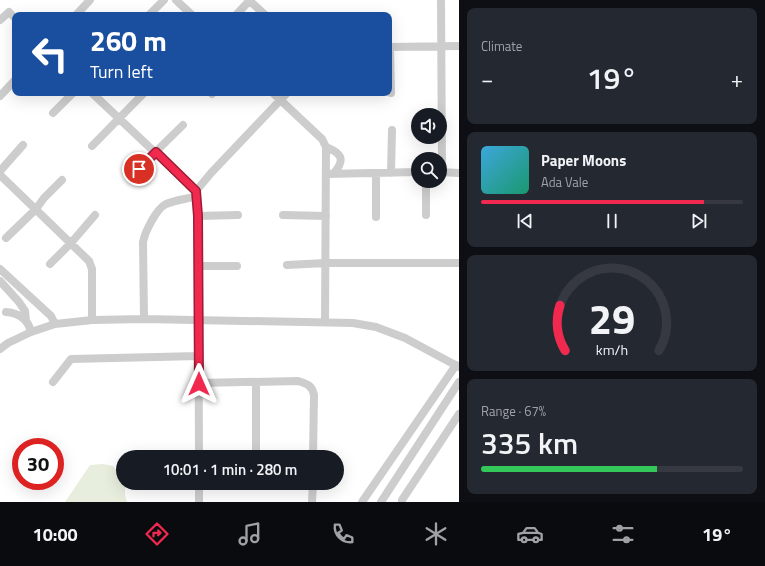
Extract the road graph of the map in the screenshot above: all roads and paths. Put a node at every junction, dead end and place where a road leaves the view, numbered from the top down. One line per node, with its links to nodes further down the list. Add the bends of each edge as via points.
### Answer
1 (90, 0): 6 (street)
2 (164, 0): 7 (street)
3 (176, 0): 8 (street)
4 (249, 0): 9 (street); 10 (street)
5 (441, 0): 13 (street)
6 (79, 12)
7 (152, 12)
8 (189, 12)
9 (239, 12)
10 (262, 12)
11 (12, 15): 12 (street, via 9,12)
12 (0, 20)
13 (442, 46): 14 (street); 15 (street); 32 (street)
14 (459, 46)
15 (392, 47)
16 (12, 83): 17 (street)
17 (0, 96)
18 (70, 96): 24 (street)
19 (95, 96): 25 (street)
20 (141, 96): 25 (street)
21 (276, 96): 23 (street)
22 (284, 96): 23 (street)
23 (281, 100): 30 (street, via 322,139); 44 (street, via 211,173)
24 (53, 113)
25 (119, 118): 29 (street); 31 (street)
26 (183, 125): 31 (street)
27 (392, 130): 38 (street)
28 (23, 145): 33 (street)
29 (92, 146)
30 (326, 147): 39 (street); 39 (street, via 341,157 340,166)
31 (156, 152): 41 (street); 44 (street)
32 (441, 152)
33 (0, 171)
34 (411, 172): 38 (street)
35 (447, 172): 36 (street)
36 (459, 172)
37 (376, 173): 38 (street); 39 (street); 52 (street)
38 (391, 173)
39 (330, 174): 51 (street)
40 (0, 175): 45 (street)
41 (130, 177)
42 (62, 180): 45 (street)
43 (426, 188): 48 (street)
44 (196, 194): 49 (street); 64 (street, via 160,208 144,234)
45 (36, 209): 53 (street); 54 (street)
46 (95, 215): 54 (street)
47 (238, 215): 49 (street)
48 (426, 215)
49 (198, 216): 59 (street)
50 (283, 216): 51 (street)
51 (326, 216): 55 (street)
52 (376, 217)
53 (6, 238)
54 (71, 243): 57 (street); 65 (street, via 89,261 92,269)
55 (326, 263): 56 (street); 58 (street); 68 (street)
56 (459, 263)
57 (50, 264)
58 (287, 265)
59 (198, 266): 60 (street); 66 (street)
60 (237, 266)
61 (0, 269): 69 (street, via 51,316)
62 (0, 281): 67 (street, via 20,302 25,311)
63 (6, 312): 67 (street, via 15,313)
64 (144, 319): 65 (street); 66 (street)
65 (92, 320): 69 (street)
66 (199, 320): 68 (street); 72 (street)
67 (26, 321): 70 (street)
68 (325, 322): 73 (street, via 376,327 405,338)
69 (55, 324): 70 (street)
70 (32, 332): 71 (street)
71 (0, 349)
72 (199, 356): 74 (street, via 71,359); 77 (street)
73 (458, 366): 86 (street)
74 (53, 382)
75 (459, 382): 87 (street)
76 (256, 383): 77 (street); 80 (street); 81 (street, via 298,381 312,388)
77 (199, 384): 79 (street)
78 (459, 414): 88 (street)
79 (199, 450)
80 (256, 450)
81 (313, 450)
82 (199, 490): 84 (street)
83 (313, 490): 85 (street)
84 (199, 502)
85 (312, 502)
86 (362, 502)
87 (381, 502)
88 (402, 502)

